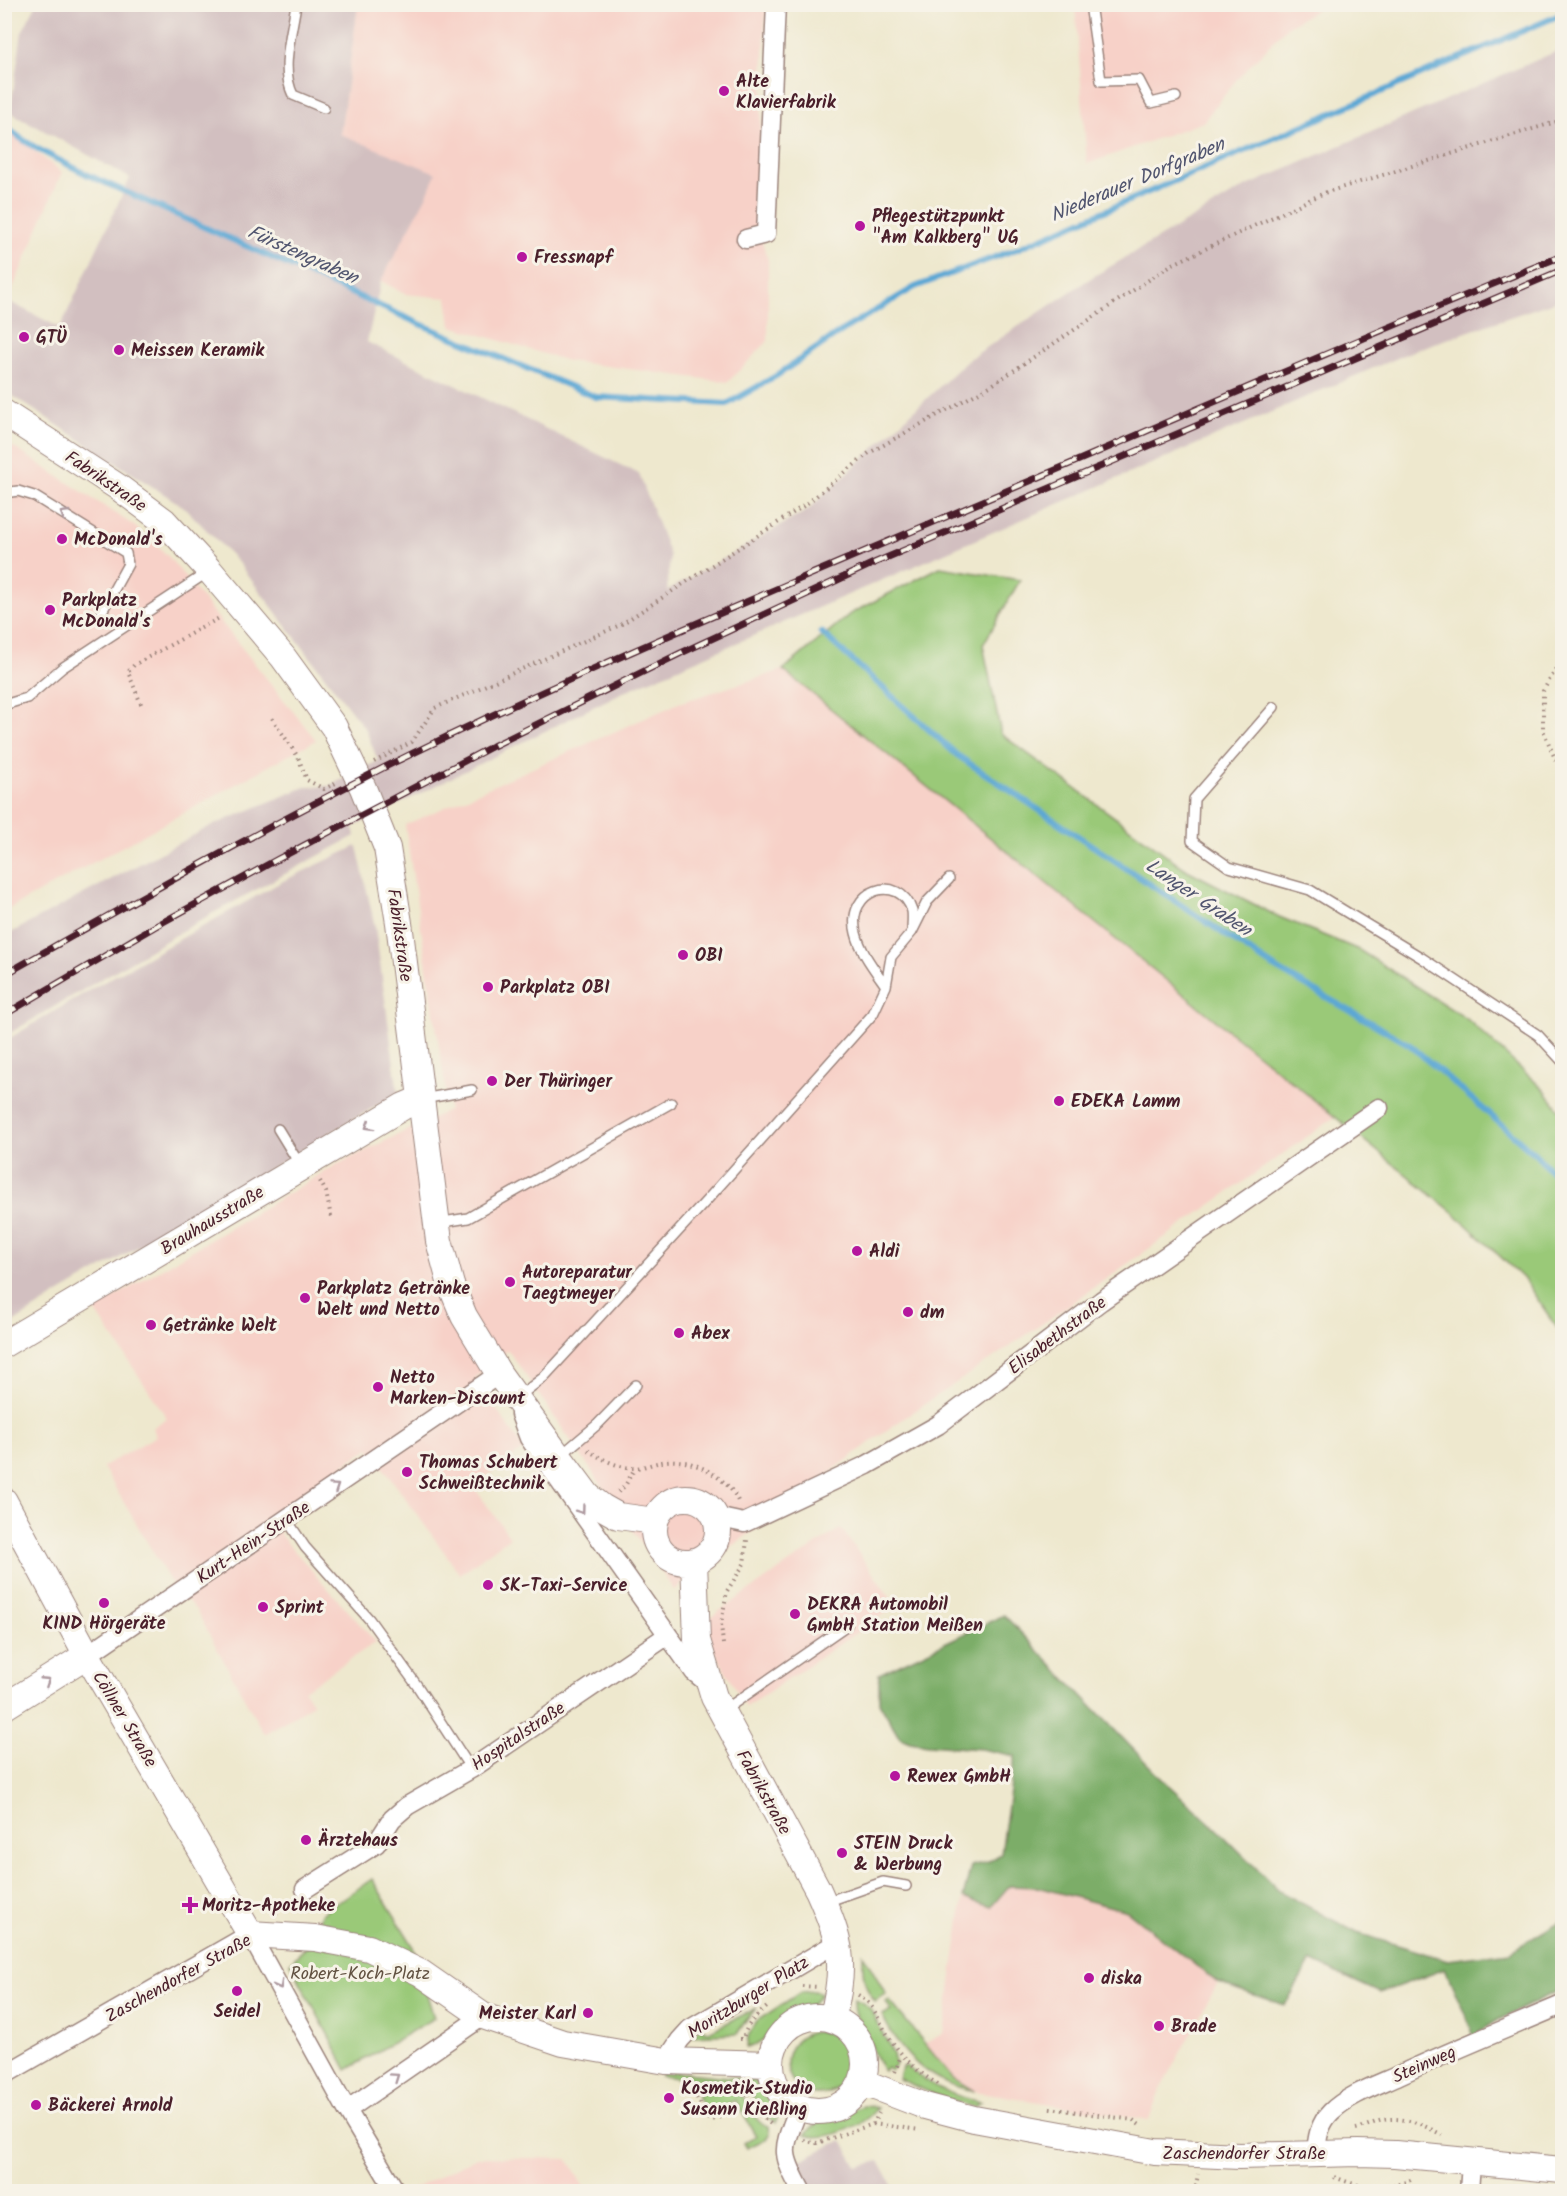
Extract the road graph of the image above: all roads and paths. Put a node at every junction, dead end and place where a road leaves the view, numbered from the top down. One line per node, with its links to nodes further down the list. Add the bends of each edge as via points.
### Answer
1 (296, 4): 5 (lane, via 287,84 293,95)
2 (776, 4): 7 (street, via 766,234)
3 (1090, 4): 4 (lane, via 1101,81 1139,80 1151,103)
4 (1176, 97)
5 (324, 108)
6 (1563, 120): 18 (path, via 1324,193 1171,265 992,386 869,453 805,505 620,625 435,708 412,742)
7 (746, 239)
8 (4, 413): 10 (street, Fabrikstraße, via 164,521)
9 (4, 493): 12 (lane, one-way to 9, via 128,564 126,553 34,496 18,491)
10 (210, 571): 11 (street, Fabrikstraße); 15 (lane, via 62,668 27,698)
11 (240, 607): 14 (path, via 134,664 128,672); 26 (street, Fabrikstraße, via 283,657 334,727 387,848)
12 (100, 615)
13 (1563, 659): 19 (path, via 1543,691 1543,730)
14 (141, 704)
15 (4, 705)
16 (1274, 707): 24 (lane, via 1194,799 1192,841 1229,867 1310,890 1538,1035)
17 (272, 718): 20 (path, via 298,757 307,780 324,789)
18 (373, 763)
19 (1563, 775)
20 (343, 779)
21 (949, 879): 22 (lane, via 927,902)
22 (912, 932): 23 (lane, via 891,957); 23 (lane, via 912,911 902,896 884,888 870,892 861,901 854,916 856,933 863,952)
23 (886, 986): 35 (lane, via 873,1014 544,1377)
24 (1563, 1061)
25 (472, 1090): 26 (lane)
26 (421, 1100): 30 (street, Brauhausstraße, one-way to 30, via 404,1106); 32 (street, Fabrikstraße)
27 (671, 1103): 32 (lane, via 468,1218)
28 (1379, 1108): 41 (street, Elisabethstraße, via 1101,1301 938,1425 867,1465)
29 (278, 1129): 30 (lane)
30 (305, 1165): 31 (path, via 326,1192); 33 (street, Brauhausstraße)
31 (331, 1217)
32 (437, 1223): 35 (street, Fabrikstraße, via 451,1285 464,1316)
33 (4, 1344)
34 (636, 1386): 36 (lane)
35 (508, 1387): 36 (street, Fabrikstraße); 39 (street, Kurt-Hein-Straße, one-way to 35); 44 (street, one-way to 44, via 529,1438)
36 (568, 1450): 40 (street, Fabrikstraße, via 588,1496 618,1516); 41 (path, via 635,1468 677,1461 700,1467 721,1480 737,1498)
37 (4, 1501): 46 (street, Cöllner Straße)
38 (716, 1517): 40 (street, via 709,1506 690,1497 668,1503); 41 (street); 42 (street, via 718,1539 713,1549)
39 (287, 1520): 46 (street, Kurt-Hein-Straße); 50 (lane, via 305,1547 369,1619)
40 (654, 1521): 42 (street, via 654,1537 663,1553 672,1559)
41 (744, 1523): 45 (path, via 748,1538 744,1564 727,1591 721,1624)
42 (694, 1561): 47 (street, Fabrikstraße, via 697,1640)
43 (847, 1625): 49 (lane)
44 (668, 1635): 47 (street, via 694,1672); 50 (street, Hospitalstraße)
45 (724, 1654)
46 (87, 1655): 48 (street, Kurt-Hein-Straße, one-way to 46); 54 (street, Cöllner Straße)
47 (709, 1684): 49 (street, Fabrikstraße)
48 (4, 1707)
49 (721, 1713): 53 (street, Fabrikstraße)
50 (471, 1769): 52 (street, Hospitalstraße, via 407,1806 392,1819 376,1844)
51 (906, 1886): 53 (lane, via 883,1882)
52 (304, 1890)
53 (824, 1903): 55 (street, Fabrikstraße)
54 (250, 1934): 61 (street, Zaschendorfer Straße, via 315,1938 369,1948 421,1972); 66 (street, Zaschendorfer Straße); 74 (street, one-way to 74)
55 (838, 1942): 62 (street, Fabrikstraße, via 840,1992); 64 (street, Moritzburger Platz, via 690,2029)
56 (819, 1987): 58 (path, via 801,1986)
57 (859, 1987): 70 (path, via 860,1996 875,2008 902,2055 920,2073)
58 (793, 1991)
59 (1563, 2004): 79 (street, Steinweg, via 1340,2104 1317,2134)
60 (770, 2005): 63 (path, via 751,2020 743,2038)
61 (483, 2016): 64 (street, Zaschendorfer Straße, via 563,2043); 74 (street, one-way to 61)
62 (832, 2019): 65 (street, via 815,2017 795,2023 777,2041); 67 (street, via 854,2033 862,2046)
63 (732, 2039)
64 (666, 2061): 65 (street, Zaschendorfer Straße)
65 (771, 2064): 71 (street, via 780,2091)
66 (4, 2075)
67 (862, 2082): 71 (street, via 853,2096 836,2107 813,2111); 79 (street, Zaschendorfer Straße, via 925,2106 974,2119 1128,2149 1200,2155)
68 (690, 2087): 75 (path, via 710,2121)
69 (743, 2088): 77 (path, via 761,2116)
70 (948, 2089)
71 (799, 2107): 83 (street, via 784,2150)
72 (1044, 2107): 76 (path)
73 (882, 2108): 78 (path, via 873,2124 818,2143)
74 (347, 2110): 82 (street)
75 (720, 2117)
76 (1133, 2120)
77 (774, 2127)
78 (804, 2140)
79 (1316, 2154): 80 (street, Zaschendorfer Straße, via 1395,2154)
80 (1471, 2162): 81 (street, Zaschendorfer Straße); 84 (street)
81 (1563, 2170)
82 (396, 2192)
83 (802, 2192)
84 (1469, 2192)

